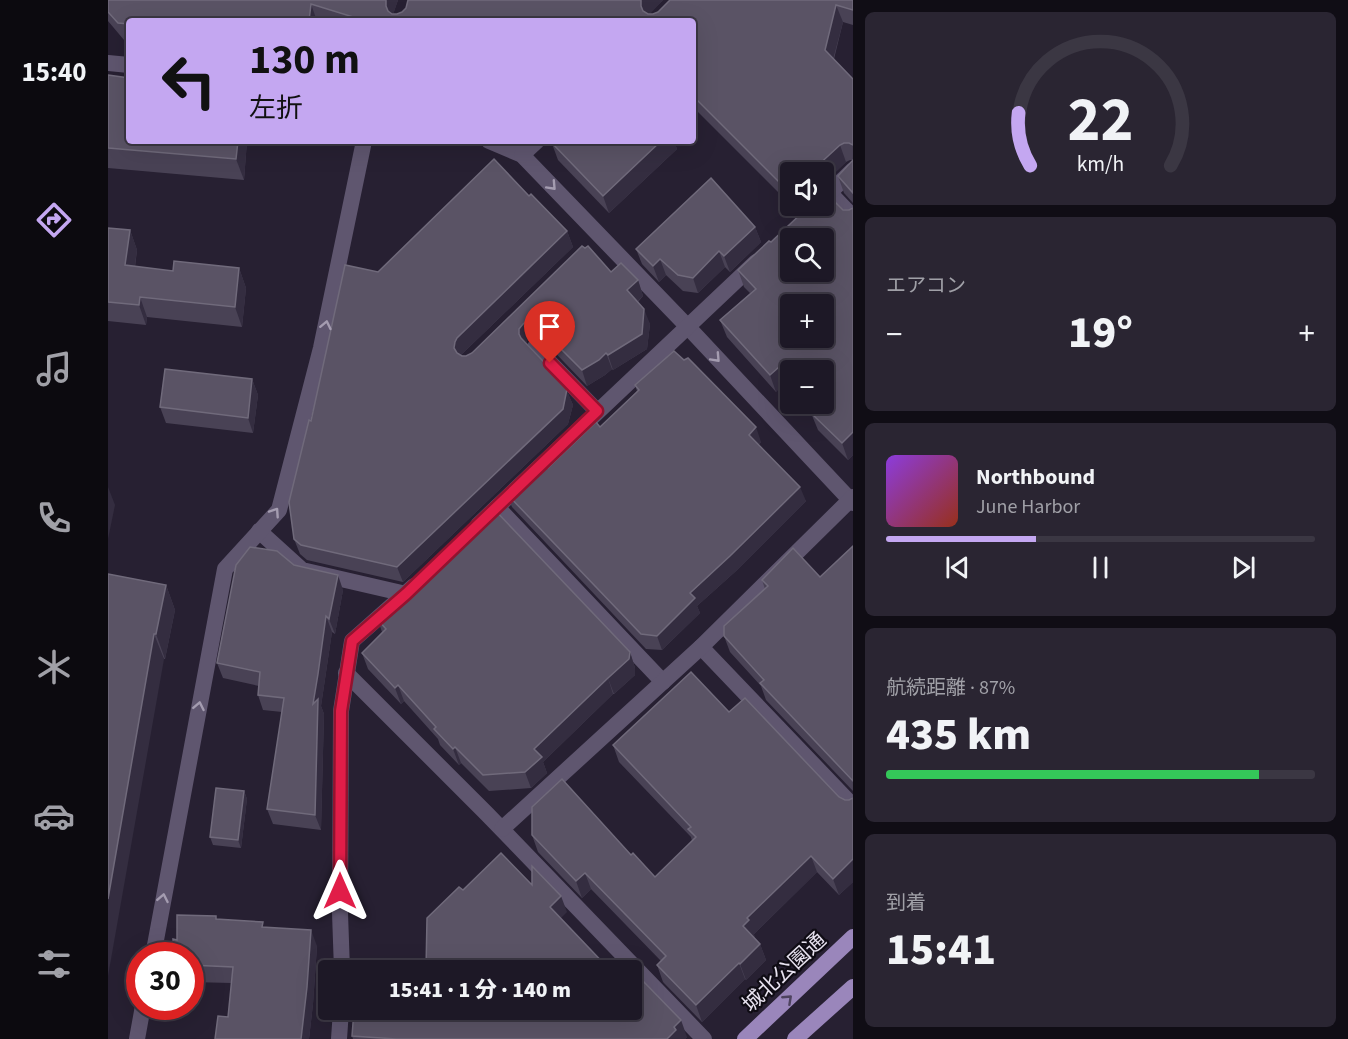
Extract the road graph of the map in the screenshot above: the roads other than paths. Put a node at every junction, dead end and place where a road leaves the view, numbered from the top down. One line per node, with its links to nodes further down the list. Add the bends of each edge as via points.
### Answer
1 (108, 63): 2 (street)
2 (126, 66)
3 (363, 144): 17 (street, one-way to 3, via 279,510 321,348)
4 (496, 144): 6 (street)
5 (534, 144): 6 (street)
6 (522, 155): 12 (street, one-way to 12, via 594,241)
7 (853, 170): 8 (street)
8 (834, 188)
9 (834, 202): 10 (street)
10 (853, 217)
11 (766, 252): 12 (street)
12 (687, 326): 14 (street); 15 (street, one-way to 15)
13 (535, 347): 14 (street)
14 (597, 411): 16 (street)
15 (852, 500): 21 (street)
16 (497, 507): 18 (street); 23 (street)
17 (260, 531): 20 (street, via 302,570); 27 (street, one-way to 17, via 225,569)
18 (464, 539)
19 (422, 578): 20 (street)
20 (406, 594): 22 (street, via 352,641)
21 (701, 647): 23 (street); 24 (street)
22 (346, 673): 25 (street); 28 (street, via 341,711)
23 (663, 682): 25 (street)
24 (853, 806)
25 (502, 829): 34 (street)
26 (853, 937): 35 (main road, 城北公園通, one-way to 26)
27 (156, 942)
28 (342, 960)
29 (853, 987): 36 (main road)
30 (140, 1020): 32 (street)
31 (340, 1020): 33 (street)
32 (137, 1039)
33 (339, 1039)
34 (704, 1039)
35 (745, 1039)
36 (795, 1039)

